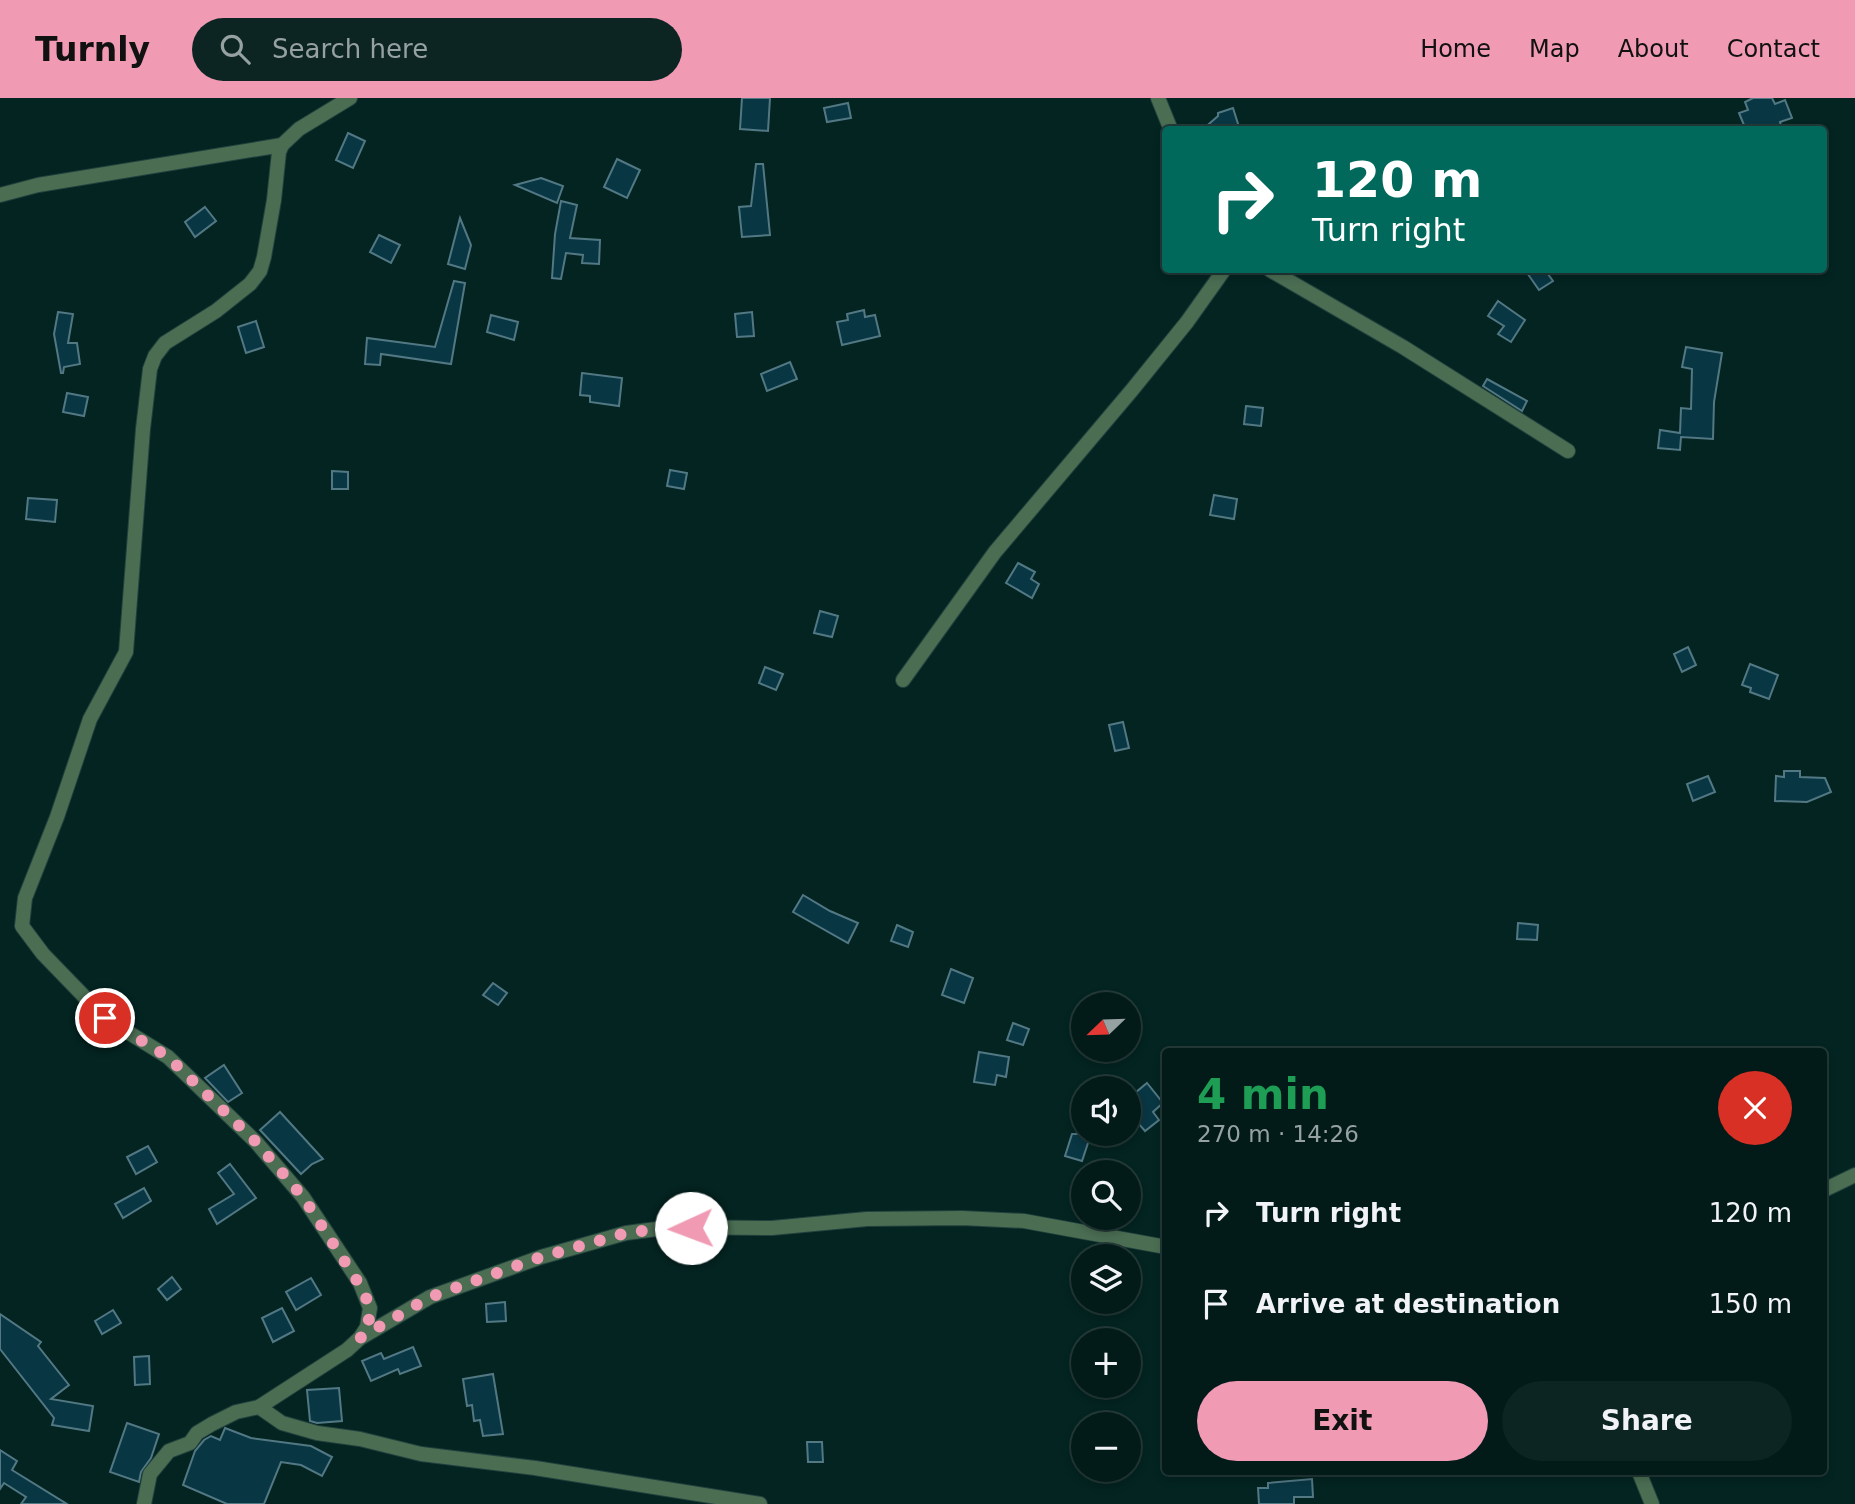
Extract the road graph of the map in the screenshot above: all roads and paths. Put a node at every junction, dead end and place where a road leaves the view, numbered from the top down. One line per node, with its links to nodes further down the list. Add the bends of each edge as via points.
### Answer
1 (350, 98): 4 (street)
2 (1158, 98): 3 (street)
3 (1169, 126)
4 (282, 145): 5 (street); 13 (street, via 260,271 216,311 165,343 150,369 126,652 90,719 25,898 22,926 105,1018 168,1057 256,1142 303,1197 365,1293 370,1315)
5 (0, 195)
6 (1222, 273): 9 (street, via 1187,323 995,552)
7 (1275, 273): 8 (street)
8 (1569, 451)
9 (903, 680)
10 (1855, 1175): 11 (street)
11 (1827, 1189)
12 (1162, 1246): 13 (street, via 1024,1221 962,1218 867,1219 772,1228 672,1227 626,1233 541,1257 430,1297)
13 (360, 1338): 14 (street)
14 (260, 1408): 16 (street, via 236,1412 197,1433 190,1443 169,1451 150,1474); 17 (street, via 282,1423 421,1454)
15 (1640, 1475): 18 (street)
16 (144, 1504)
17 (760, 1504)
18 (1652, 1504)

